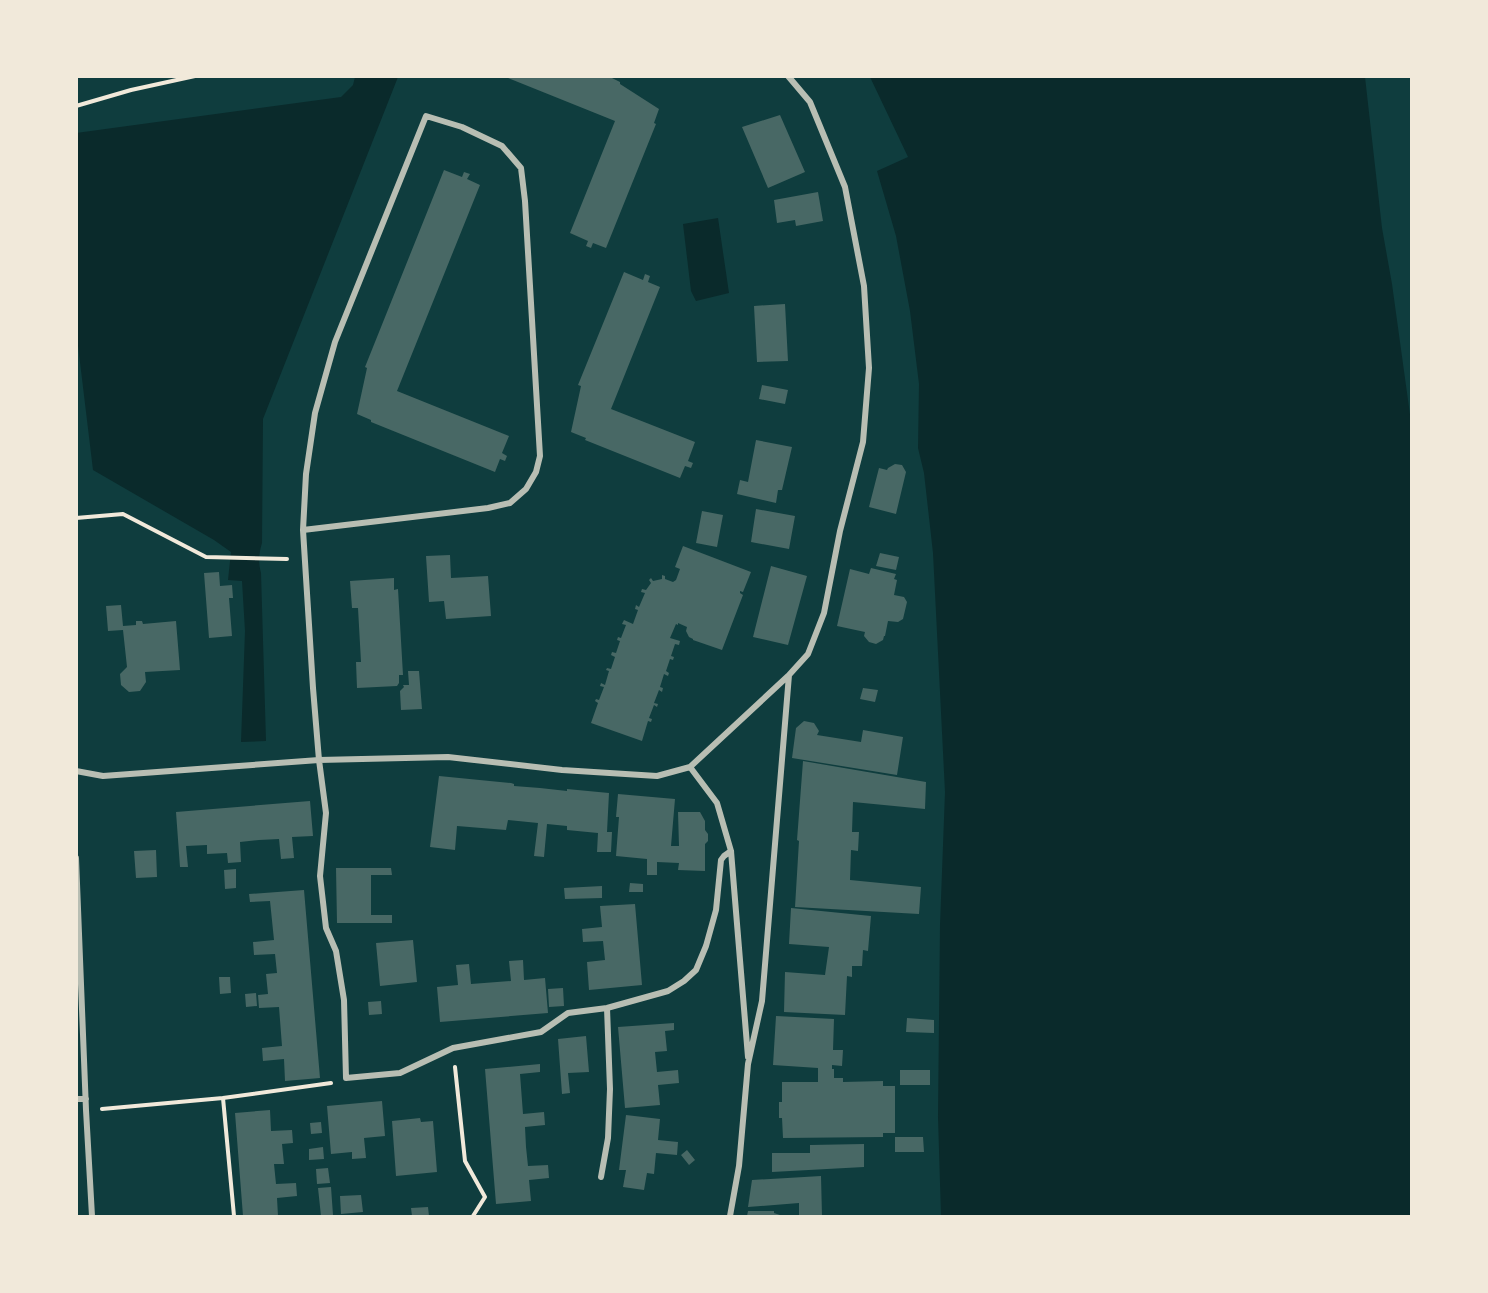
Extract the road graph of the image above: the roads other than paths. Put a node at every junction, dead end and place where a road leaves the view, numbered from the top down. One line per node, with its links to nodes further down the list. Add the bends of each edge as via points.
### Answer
1 (788, 76): 3 (street, via 810,102 845,187 864,286 869,368 863,442 824,613 808,654)
2 (303, 530): 2 (street, via 315,413 335,342 426,116 462,127 502,146 521,168 540,456 536,472 526,489 510,503); 4 (street)
3 (789, 675): 5 (street); 10 (street, via 762,1001)
4 (319, 760): 5 (street, via 448,757 657,776); 6 (street, via 103,776); 9 (street, via 326,813 320,876 326,928 336,951 344,1000 346,1078 400,1073 453,1048 541,1032 568,1013)
5 (690, 767): 7 (street, via 717,802)
6 (76, 771)
7 (731, 851): 9 (street, via 721,860 716,910 696,970 668,991); 10 (street)
8 (76, 858): 12 (street)
9 (607, 1008): 13 (street, via 610,1089)
10 (748, 1064): 15 (street, via 739,1166)
11 (76, 1099): 12 (street)
12 (86, 1099): 14 (street)
13 (601, 1177)
14 (92, 1216)
15 (729, 1216)

